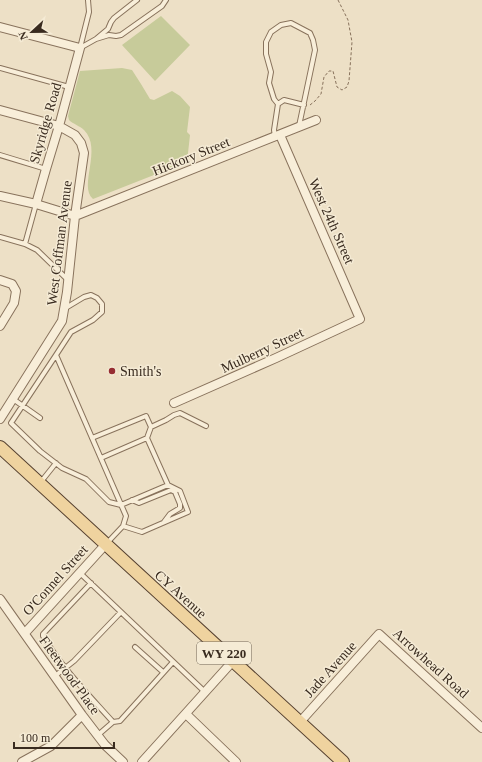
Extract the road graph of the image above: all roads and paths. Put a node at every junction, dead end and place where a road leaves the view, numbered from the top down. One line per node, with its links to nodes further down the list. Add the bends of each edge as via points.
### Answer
1 (88, 0): 7 (lane, via 89,12)
2 (137, 0): 6 (lane, via 114,18 108,29)
3 (166, 0): 6 (lane, via 162,6 121,35)
4 (338, 0): 13 (path, via 348,20 352,42 349,81 347,87 342,90 337,87 333,71 329,71 324,77 321,94 315,102)
5 (0, 27): 7 (street)
6 (96, 39): 7 (lane)
7 (80, 48): 9 (street, Skyridge Road)
8 (0, 68): 9 (lane)
9 (69, 87): 15 (street, Skyridge Road)
10 (278, 104): 11 (lane, via 284,100); 11 (lane, via 269,83 271,72 266,42 271,32 291,22 310,33 315,50); 17 (lane, via 274,130)
11 (304, 104): 13 (lane)
12 (0, 110): 15 (street, West Coffman Avenue)
13 (302, 110): 16 (lane)
14 (316, 120): 16 (street, Hickory Street)
15 (59, 126): 19 (street, Skyridge Road); 22 (street, West Coffman Avenue, via 75,135 84,153)
16 (299, 126): 17 (street, Hickory Street)
17 (277, 136): 22 (street, Hickory Street); 28 (street, West 24th Street)
18 (0, 155): 19 (lane)
19 (46, 169): 21 (street, Skyridge Road)
20 (0, 196): 21 (street)
21 (36, 204): 22 (street); 24 (lane)
22 (75, 216): 26 (street, West Coffman Avenue)
23 (0, 237): 24 (lane)
24 (25, 244): 26 (lane, via 37,250)
25 (0, 280): 29 (street, via 12,284 16,291 14,303)
26 (69, 280): 27 (street, West Coffman Avenue)
27 (64, 309): 30 (lane, via 91,295 102,304 102,312 71,332); 31 (street, West Coffman Avenue, via 62,321)
28 (360, 319): 32 (street, Mulberry Street)
29 (0, 326)
30 (56, 355): 33 (lane); 38 (lane)
31 (13, 399): 33 (lane); 34 (street, West Coffman Avenue)
32 (174, 403)
33 (22, 406): 35 (lane); 42 (lane, via 12,424)
34 (0, 418)
35 (40, 418)
36 (206, 426): 37 (lane, via 180,413)
37 (151, 427): 38 (lane, via 146,416); 39 (lane)
38 (92, 438): 41 (lane)
39 (146, 438): 41 (lane); 44 (lane)
40 (0, 447): 43 (main road, CY Avenue / WY 220)
41 (101, 458): 46 (lane)
42 (56, 463): 43 (lane); 46 (lane, via 86,479 109,502)
43 (40, 484): 49 (main road, CY Avenue / WY 220)
44 (168, 485): 45 (lane); 47 (lane, via 180,491 188,512)
45 (132, 500): 46 (lane); 47 (lane, via 139,503 170,490 175,492 180,508 170,514)
46 (121, 505): 48 (lane, via 126,516)
47 (164, 522): 48 (lane, via 142,532)
48 (124, 526): 49 (lane)
49 (105, 545): 50 (street, O'Connel Street); 57 (main road, CY Avenue / WY 220)
50 (80, 573): 51 (lane); 54 (street, O'Connel Street)
51 (91, 583): 53 (lane); 59 (lane, via 43,634)
52 (0, 599): 54 (street, Fleetwood Place)
53 (121, 612): 58 (lane); 59 (lane)
54 (25, 633): 61 (street, Fleetwood Place)
55 (379, 634): 66 (street, Jade Avenue); 67 (street, Arrowhead Road)
56 (136, 647): 60 (lane)
57 (233, 661): 62 (street); 66 (main road, CY Avenue / WY 220)
58 (173, 662): 60 (lane); 62 (lane)
59 (65, 668): 61 (lane); 65 (lane)
60 (163, 672): 65 (lane, via 120,721)
61 (55, 676): 64 (street, Fleetwood Place)
62 (205, 692): 63 (street)
63 (186, 714): 71 (street); 72 (street)
64 (82, 715): 68 (street, Fleetwood Place); 69 (street, via 51,746)
65 (113, 722): 68 (lane)
66 (300, 722): 73 (main road, CY Avenue / WY 220)
67 (482, 728)
68 (98, 735): 70 (street, Fleetwood Place)
69 (22, 762)
70 (123, 762)
71 (142, 762)
72 (236, 762)
73 (343, 762)

